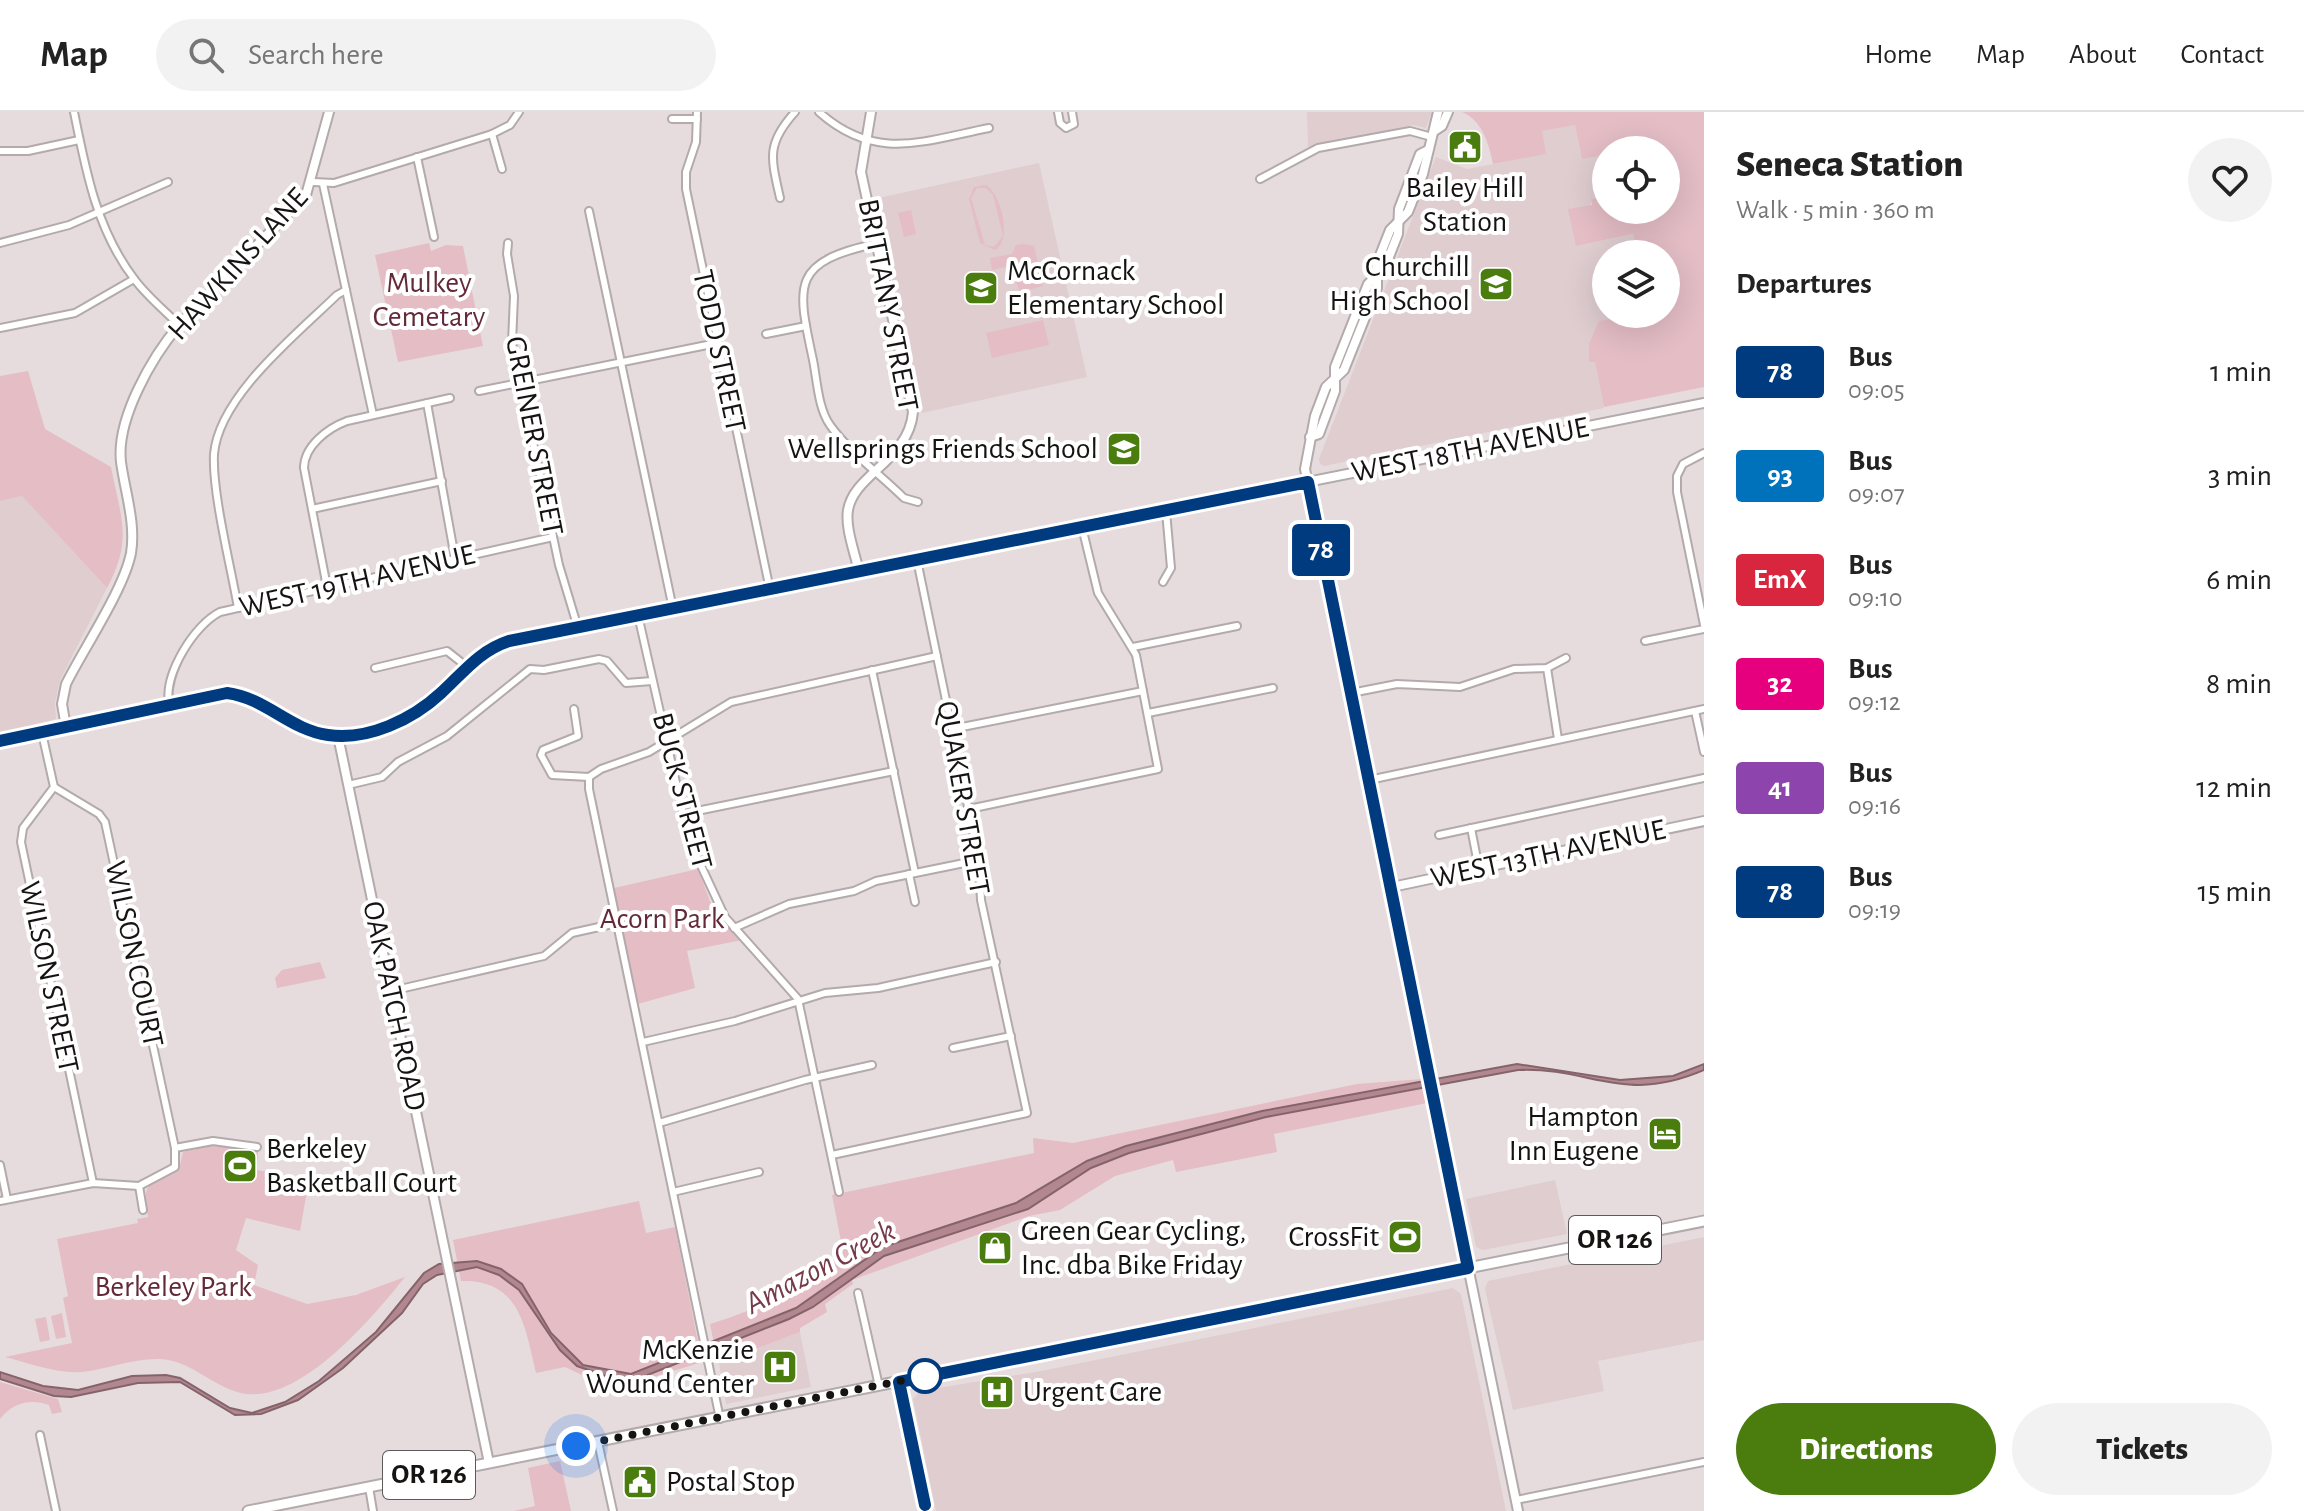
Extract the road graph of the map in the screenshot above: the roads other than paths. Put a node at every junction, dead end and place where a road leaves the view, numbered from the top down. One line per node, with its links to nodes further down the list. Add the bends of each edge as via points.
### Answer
1 (74, 112): 17 (street)
2 (329, 112): 23 (street, HAWKINS LANE)
3 (795, 112): 25 (street, via 779,130 772,150)
4 (819, 112): 16 (street, via 843,133)
5 (871, 112): 16 (street, BRITTANY STREET)
6 (1058, 112): 7 (street, via 1066,128 1074,124)
7 (1072, 112)
8 (1438, 112): 15 (street)
9 (1448, 112): 15 (street)
10 (697, 116): 12 (street); 38 (street, TODD STREET, via 686,189)
11 (519, 117): 14 (street)
12 (672, 119)
13 (989, 128): 16 (street, via 898,145)
14 (492, 134): 19 (street); 20 (street)
15 (1434, 134): 21 (street, via 1410,131 1322,147); 49 (street, via 1430,158 1408,212 1398,219 1397,238 1375,278 1377,288 1344,370 1335,378 1319,434 1310,437 1305,457)
16 (865, 139): 31 (street, BRITTANY STREET, via 861,166)
17 (79, 140): 18 (street); 27 (street)
18 (0, 151)
19 (417, 157): 24 (street); 28 (street)
20 (502, 169)
21 (1260, 179)
22 (168, 182): 27 (street)
23 (313, 182): 24 (street); 34 (street, HAWKINS LANE, via 300,202)
24 (323, 184): 33 (street)
25 (780, 198)
26 (589, 211): 39 (street)
27 (98, 212): 29 (street); 32 (street)
28 (434, 237)
29 (0, 243)
30 (508, 243): 40 (street, GREINER STREET, via 514,296 511,335)
31 (878, 243): 35 (street, via 832,254 814,268 802,292); 47 (street, BRITTANY STREET, via 913,412 904,441)
32 (134, 279): 34 (street); 36 (street, via 75,313)
33 (346, 290): 45 (street); 61 (street, via 247,386 217,440 215,467)
34 (179, 325): 84 (street, HAWKINS LANE, via 124,424 121,458 131,554 66,684)
35 (806, 326): 37 (street); 47 (street, via 827,418)
36 (0, 328)
37 (766, 334)
38 (717, 343): 39 (street); 60 (street, TODD STREET)
39 (620, 363): 40 (street); 62 (street)
40 (520, 383): 41 (street); 54 (street, GREINER STREET)
41 (479, 391)
42 (450, 398): 43 (street)
43 (427, 403): 45 (street); 48 (street)
44 (1704, 403): 49 (street, WEST 18TH AVENUE)
45 (373, 415): 51 (street, via 339,424 308,452 304,468)
46 (1704, 453): 65 (street, via 1683,464 1676,487)
47 (877, 471): 50 (street, via 907,500); 57 (street, BRITTANY STREET, via 848,508)
48 (442, 481): 51 (street); 55 (street)
49 (1308, 482): 52 (street, WEST 18TH AVENUE); 78 (street)
50 (918, 502)
51 (312, 509): 59 (street)
52 (1166, 511): 53 (street, WEST 18TH AVENUE); 58 (street, via 1171,568)
53 (1082, 527): 56 (street, WEST 18TH AVENUE); 68 (street, via 1098,593)
54 (553, 537): 55 (street, WEST 19TH AVENUE); 66 (street, GREINER STREET)
55 (455, 558): 59 (street, WEST 19TH AVENUE)
56 (917, 560): 57 (street, WEST 18TH AVENUE); 69 (street, QUAKER STREET)
57 (859, 572): 60 (street, WEST 18TH AVENUE)
58 (1163, 582)
59 (327, 587): 61 (street, WEST 19TH AVENUE)
60 (770, 590): 62 (street, WEST 18TH AVENUE)
61 (238, 608): 79 (street, WEST 19TH AVENUE, via 212,616 195,635 171,679)
62 (673, 609): 63 (street, WEST 18TH AVENUE)
63 (638, 615): 66 (street, WEST 18TH AVENUE); 75 (street, BUCK STREET)
64 (1237, 626): 68 (street)
65 (1704, 627): 67 (street)
66 (578, 628): 71 (street, WEST 18TH AVENUE, via 499,645)
67 (1645, 641)
68 (1133, 647): 77 (street)
69 (937, 656): 74 (street); 85 (street, QUAKER STREET)
70 (1566, 658): 73 (street)
71 (466, 666): 72 (street, via 447,651); 87 (street, WEST 18TH AVENUE, via 435,698 403,719)
72 (375, 668)
73 (1547, 668): 78 (street, via 1514,669 1460,687 1397,684); 88 (street)
74 (872, 670): 90 (street, via 731,702); 92 (street)
75 (652, 681): 90 (street, BUCK STREET); 96 (street, via 626,683 601,659 530,669 447,736 398,762 382,777)
76 (1273, 688): 83 (street)
77 (1143, 691): 83 (street); 85 (street)
78 (1351, 693): 95 (street)
79 (169, 703): 84 (street, WEST 18TH AVENUE); 87 (street, WEST 18TH AVENUE, via 242,695 308,730)
80 (574, 709): 93 (street, via 578,736 541,751 548,771 556,776)
81 (1704, 709): 82 (street)
82 (1695, 711): 88 (street); 91 (street)
83 (1148, 713): 98 (street, via 1158,769)
84 (66, 727): 86 (street, WEST 18TH AVENUE)
85 (952, 729): 98 (street, QUAKER STREET)
86 (42, 733): 89 (street, WEST 18TH AVENUE); 97 (street)
87 (338, 736): 96 (street, OAK PATCH ROAD)
88 (1558, 739): 95 (street)
89 (0, 741)
90 (666, 741): 93 (street); 99 (street, BUCK STREET)
91 (1704, 752)
92 (894, 771): 99 (street); 105 (street)
93 (589, 777): 108 (street)
94 (1704, 778): 101 (street)
95 (1369, 780): 106 (street)
96 (348, 785): 111 (street, OAK PATCH ROAD)
97 (54, 787): 120 (street, WILSON COURT, via 105,822); 124 (street, WILSON STREET, via 23,828 21,842)
98 (969, 809): 103 (street, QUAKER STREET)
99 (682, 814): 109 (street, BUCK STREET, via 711,892)
100 (1704, 821): 104 (street, WEST 13TH AVENUE)
101 (1471, 828): 102 (street); 104 (street)
102 (1439, 835)
103 (979, 860): 105 (street); 110 (street, QUAKER STREET, via 980,895)
104 (1479, 869): 106 (street, WEST 13TH AVENUE)
105 (912, 874): 107 (street); 109 (street, via 789,904)
106 (1392, 887): 131 (street)
107 (915, 902)
108 (617, 923): 111 (street, via 572,933 544,956); 114 (street)
109 (734, 928): 112 (street, BUCK STREET)
110 (996, 962): 112 (street); 113 (street, QUAKER STREET)
111 (391, 991): 139 (street, OAK PATCH ROAD)
112 (798, 999): 114 (street, via 735,1021); 117 (street, BUCK STREET)
113 (1011, 1036): 115 (street); 121 (street, QUAKER STREET, via 1027,1113)
114 (643, 1042): 118 (street)
115 (953, 1048)
116 (872, 1065): 117 (street)
117 (815, 1078): 118 (street); 121 (street, BUCK STREET)
118 (659, 1123): 126 (street)
119 (257, 1147): 120 (street, via 213,1141)
120 (175, 1148): 125 (street, via 175,1167)
121 (832, 1155): 127 (street, BUCK STREET)
122 (0, 1165): 128 (street)
123 (759, 1172): 126 (street)
124 (93, 1183): 125 (street); 128 (street)
125 (139, 1186): 129 (street)
126 (673, 1192): 135 (street)
127 (839, 1192)
128 (4, 1200)
129 (143, 1210)
130 (1704, 1221): 131 (main road, OR 126)
131 (1468, 1268): 133 (main road, OR 126); 141 (street)
132 (858, 1293): 134 (street)
133 (899, 1382): 134 (main road, OR 126); 146 (street)
134 (879, 1386): 135 (main road, OR 126)
135 (720, 1419): 137 (main road, OR 126)
136 (40, 1435): 142 (street)
137 (598, 1442): 139 (main road, OR 126); 145 (street)
138 (1704, 1462): 141 (street)
139 (489, 1463): 140 (main road, OR 126)
140 (369, 1487): 143 (main road, OR 126); 144 (street)
141 (1516, 1500): 147 (street)
142 (56, 1511)
143 (248, 1511)
144 (373, 1511)
145 (613, 1511)
146 (926, 1511)
147 (1518, 1511)

